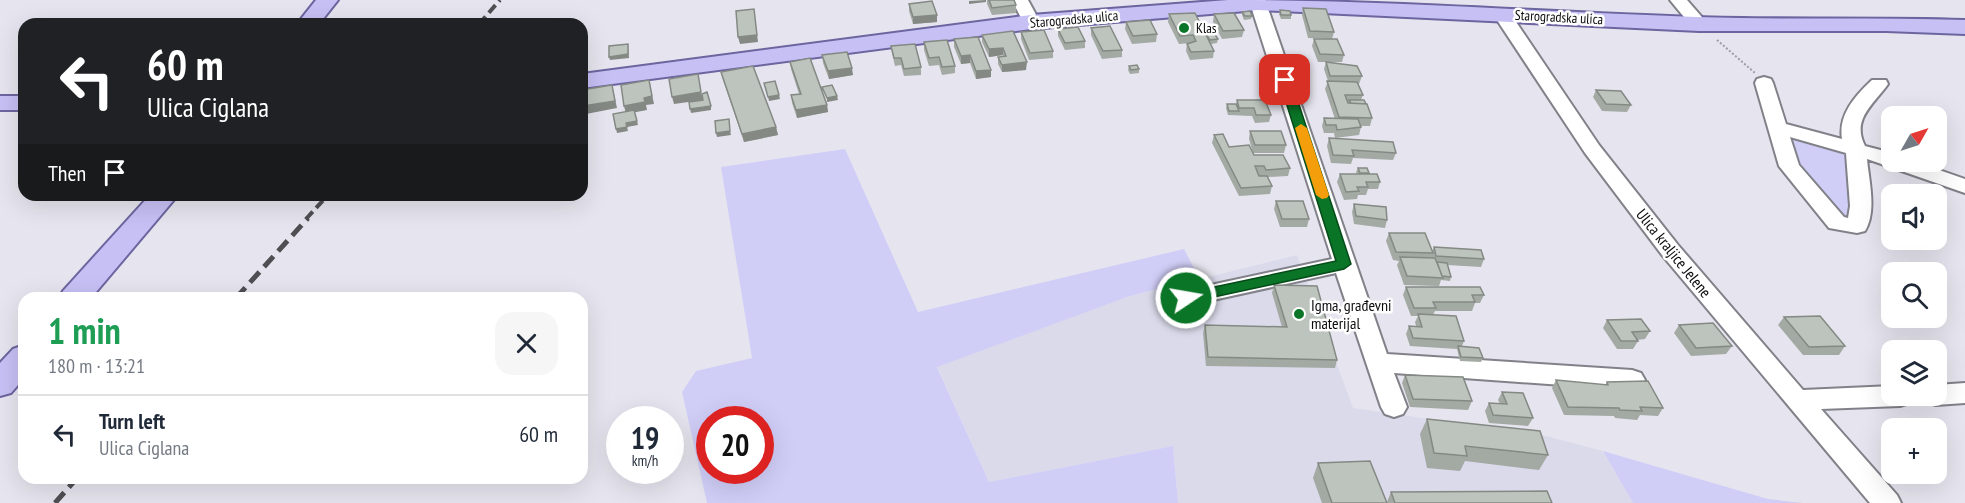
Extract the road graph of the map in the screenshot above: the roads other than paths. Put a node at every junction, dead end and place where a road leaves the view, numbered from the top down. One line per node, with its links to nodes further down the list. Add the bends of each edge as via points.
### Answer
1 (327, 0): 6 (main road)
2 (1020, 0): 7 (street)
3 (1678, 0): 9 (street)
4 (1257, 2): 5 (main road, Starogradska ulica); 7 (main road, Starogradska ulica); 21 (street)
5 (1497, 7): 9 (main road, Starogradska ulica); 31 (street, Ulica kraljice Jelene, via 1592,149 1670,250)
6 (313, 18)
7 (1030, 22): 10 (main road, Starogradska ulica)
8 (1965, 27): 9 (main road, Starogradska ulica, via 1886,24)
9 (1706, 30)
10 (588, 80)
11 (1764, 83): 15 (street)
12 (1879, 84): 16 (street, via 1852,119 1851,141)
13 (0, 103): 14 (main road)
14 (18, 103)
15 (1776, 127): 16 (street); 16 (street, via 1789,166 1837,224 1857,226 1861,206)
16 (1856, 148): 17 (street)
17 (1881, 156)
18 (1925, 172): 19 (street)
19 (1965, 186)
20 (160, 201): 22 (main road)
21 (1344, 264): 23 (street); 24 (street)
22 (79, 292)
23 (1186, 298)
24 (1377, 363): 26 (street); 32 (street)
25 (18, 364): 27 (main road)
26 (1632, 380)
27 (0, 384)
28 (1965, 393): 29 (street)
29 (1947, 394)
30 (1881, 397): 31 (street)
31 (1797, 399): 33 (street, Ulica kraljice Jelene)
32 (1394, 407)
33 (1887, 503)

